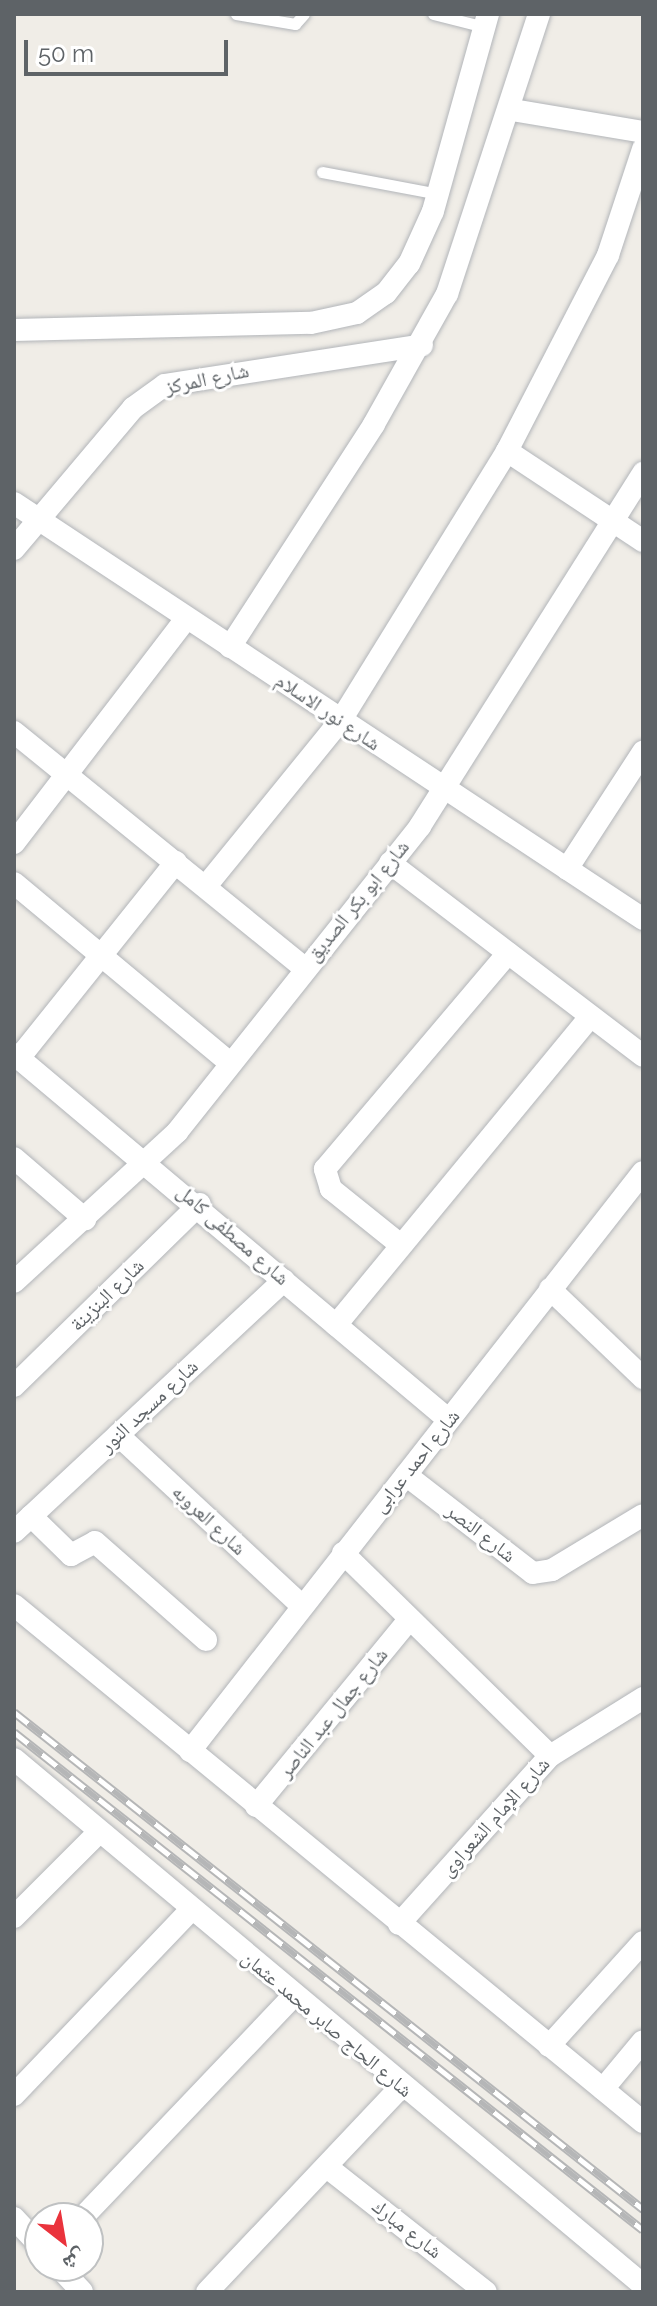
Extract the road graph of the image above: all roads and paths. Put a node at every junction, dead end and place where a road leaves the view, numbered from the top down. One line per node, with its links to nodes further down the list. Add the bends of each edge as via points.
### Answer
1 (236, 14): 2 (lane, via 295,24)
2 (304, 14)
3 (433, 14): 5 (lane)
4 (539, 14): 6 (street)
5 (487, 21): 10 (street)
6 (512, 110): 7 (street); 12 (street, via 462,261)
7 (643, 132)
8 (643, 149): 13 (street, via 608,255)
9 (322, 172): 10 (lane)
10 (438, 194): 11 (street, via 409,264 386,293 357,313 311,323)
11 (14, 330)
12 (422, 345): 16 (street, شارع المركز, via 165,385 133,408); 21 (street)
13 (507, 451): 17 (street); 22 (street)
14 (643, 473): 17 (street, شارع ابو بكر الصديق)
15 (14, 503): 16 (street, شارع نور الاسلام)
16 (41, 520): 19 (street, شارع المركز); 20 (street, شارع نور الاسلام)
17 (614, 520): 18 (street); 26 (street, شارع ابو بكر الصديق)
18 (643, 541)
19 (14, 549)
20 (185, 620): 21 (street, شارع نور الاسلام); 25 (street)
21 (230, 647): 22 (street, شارع نور الاسلام)
22 (341, 720): 26 (street, شارع نور الاسلام); 32 (street)
23 (14, 732): 25 (street)
24 (643, 752): 30 (street)
25 (68, 773): 27 (street); 28 (street)
26 (445, 789): 29 (street, شارع ابو بكر الصديق); 30 (street, شارع نور الاسلام)
27 (14, 843)
28 (176, 862): 32 (street); 35 (street)
29 (390, 863): 34 (street); 36 (street, شارع ابو بكر الصديق)
30 (567, 869): 33 (street, شارع نور الاسلام)
31 (14, 883): 35 (street)
32 (206, 886): 36 (street)
33 (643, 919)
34 (508, 953): 37 (street); 46 (street, via 325,1169 331,1189)
35 (102, 954): 38 (street); 40 (street)
36 (303, 967): 40 (street, شارع ابو بكر الصديق)
37 (589, 1018): 39 (street); 46 (street)
38 (16, 1056): 42 (street, شارع مصطفى كامل)
39 (643, 1056)
40 (230, 1063): 42 (street, شارع ابو بكر الصديق)
41 (14, 1158): 45 (street)
42 (148, 1162): 44 (street, شارع مصطفى كامل); 45 (street, شارع ابو بكر الصديق)
43 (643, 1172): 49 (street, شارع احمد عرابى)
44 (200, 1204): 47 (street, شارع مصطفى كامل); 52 (street, شارع البنزينة)
45 (85, 1219): 48 (street, شارع ابو بكر الصديق)
46 (397, 1242): 50 (street)
47 (284, 1280): 50 (street, شارع مصطفى كامل); 54 (street, شارع مسجد النور)
48 (14, 1282)
49 (550, 1289): 51 (street); 53 (street, شارع احمد عرابى)
50 (336, 1325): 53 (street, شارع مصطفى كامل)
51 (643, 1378)
52 (14, 1386)
53 (449, 1420): 55 (street, شارع احمد عرابى)
54 (118, 1435): 57 (street, شارع مسجد النور); 60 (street, شارع العروبه)
55 (406, 1475): 56 (street, شارع النصر, via 533,1573 552,1570); 58 (street, شارع احمد عرابى)
56 (643, 1515)
57 (22, 1524): 62 (street, via 71,1555 95,1542)
58 (343, 1553): 60 (street, شارع احمد عرابى); 61 (street)
59 (14, 1605): 64 (street)
60 (301, 1605): 64 (street, شارع احمد عرابى)
61 (409, 1620): 65 (street); 67 (street, شارع جمال عبد الناصر)
62 (206, 1640)
63 (643, 1698): 65 (street, شارع الإمام الشعراوى)
64 (190, 1751): 67 (street)
65 (550, 1756): 71 (street, شارع الإمام الشعراوى)
66 (14, 1759): 68 (street, شارع الحاج صابر محمد عثمان)
67 (256, 1806): 71 (street)
68 (98, 1833): 69 (street, شارع الحاج صابر محمد عثمان); 70 (street)
69 (192, 1909): 73 (street, شارع الحاج صابر محمد عثمان); 78 (street)
70 (14, 1917)
71 (399, 1924): 75 (street)
72 (643, 1942): 75 (street)
73 (294, 1995): 76 (street, شارع الحاج صابر محمد عثمان); 81 (street)
74 (643, 2041): 77 (street)
75 (549, 2046): 77 (street)
76 (401, 2087): 80 (street); 82 (street, شارع الحاج صابر محمد عثمان)
77 (603, 2089): 79 (street)
78 (14, 2095)
79 (643, 2122)
80 (327, 2167): 83 (street, شارع مبارك); 84 (street)
81 (97, 2202)
82 (643, 2285)
83 (472, 2288)
84 (207, 2292)

